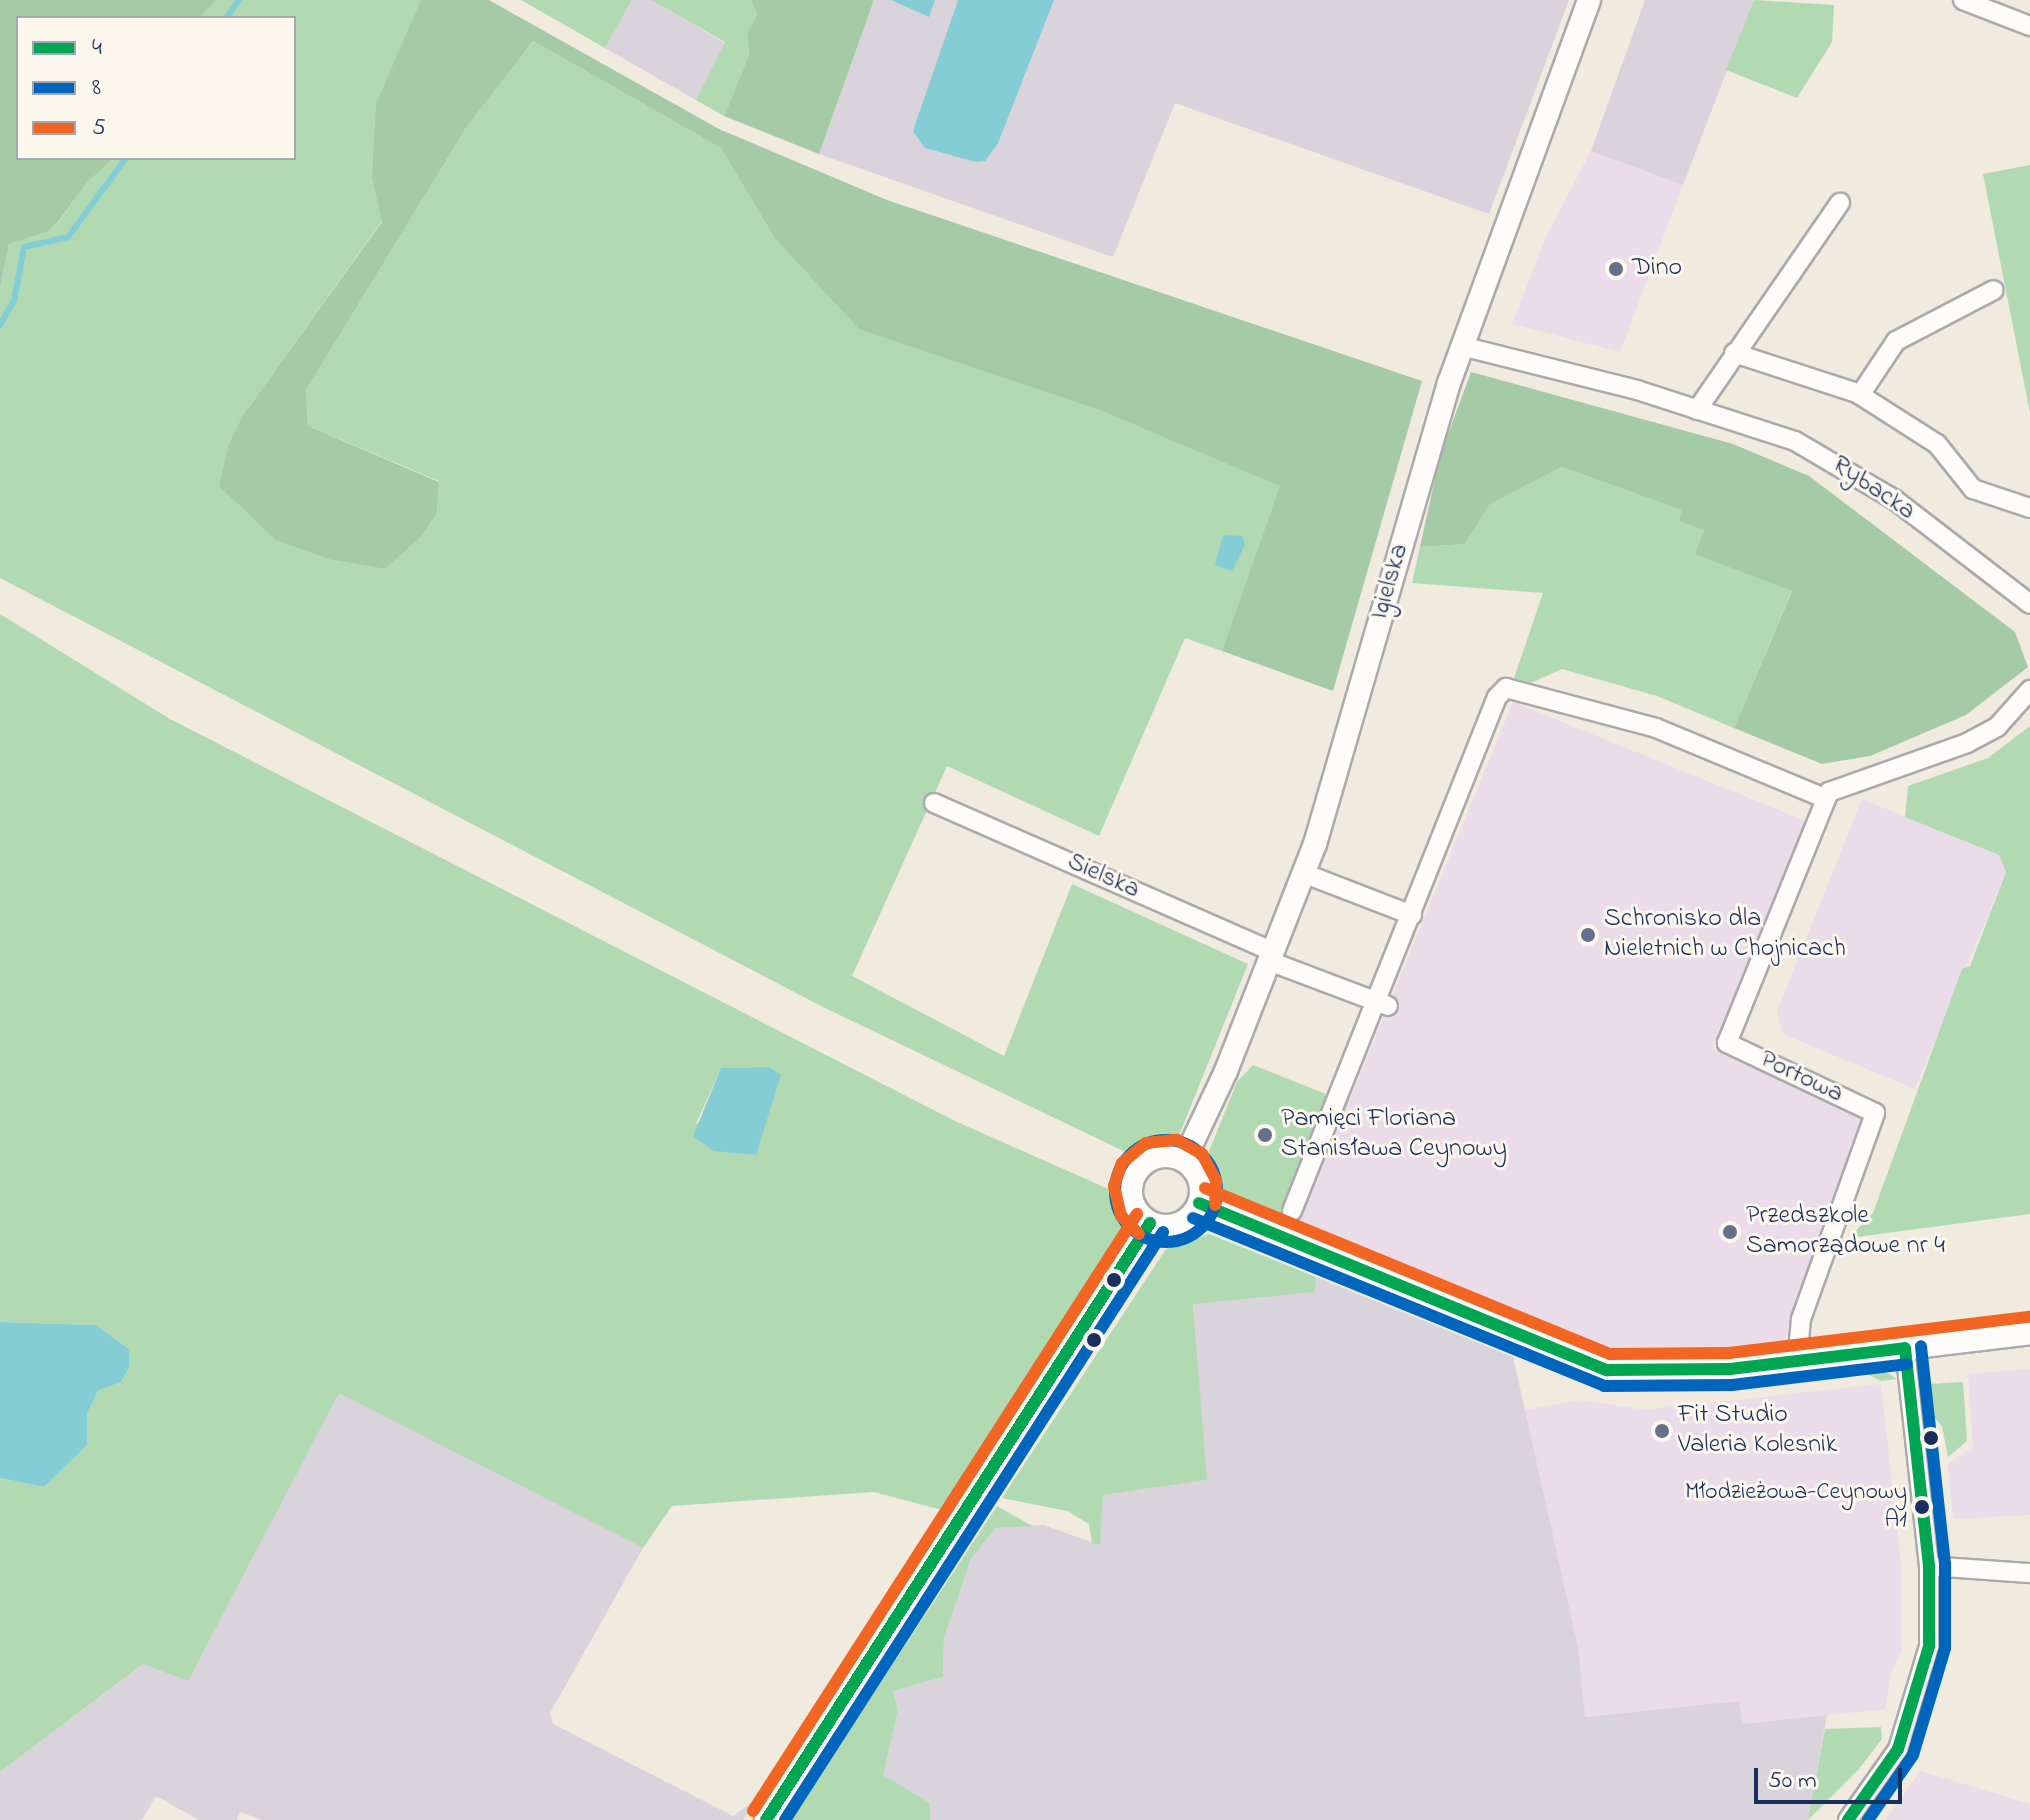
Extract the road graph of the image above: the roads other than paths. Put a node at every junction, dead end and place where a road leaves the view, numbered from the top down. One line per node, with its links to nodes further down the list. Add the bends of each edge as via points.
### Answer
1 (1589, 0): 6 (street, Igielska)
2 (1963, 0): 3 (street)
3 (2030, 26)
4 (1840, 203): 7 (street)
5 (1994, 290): 8 (street, via 1896,341)
6 (1461, 346): 9 (street, Rybacka); 15 (street, Igielska)
7 (1734, 353): 8 (street); 9 (street)
8 (1860, 395): 10 (street, via 1937,444 1973,489)
9 (1697, 410): 11 (street, Rybacka, via 1795,441 1844,467)
10 (2030, 508)
11 (2030, 604)
12 (2030, 690): 13 (street, via 1997,727 1937,756)
13 (1824, 798): 16 (street, via 1656,728 1506,688 1497,697); 25 (street, Portowa, via 1727,1043 1875,1113 1801,1319)
14 (934, 803): 17 (street, Sielska)
15 (1303, 873): 16 (street); 17 (street, Igielska)
16 (1412, 915): 18 (street)
17 (1271, 956): 18 (street); 19 (street, Igielska)
18 (1383, 1005): 21 (street)
19 (1184, 1160): 20 (street, via 1201,1184); 22 (street, via 1152,1158 1135,1172 1131,1198)
20 (1199, 1203): 22 (street, via 1185,1221); 25 (street, via 1607,1370 1730,1369)
21 (1292, 1211)
22 (1150, 1223): 28 (street)
23 (2030, 1333): 24 (street)
24 (1905, 1348): 25 (street); 26 (street)
25 (1797, 1362)
26 (1929, 1566): 27 (street); 29 (street, via 1929,1646 1911,1719 1887,1768)
27 (2030, 1573)
28 (766, 1820)
29 (1848, 1820)

